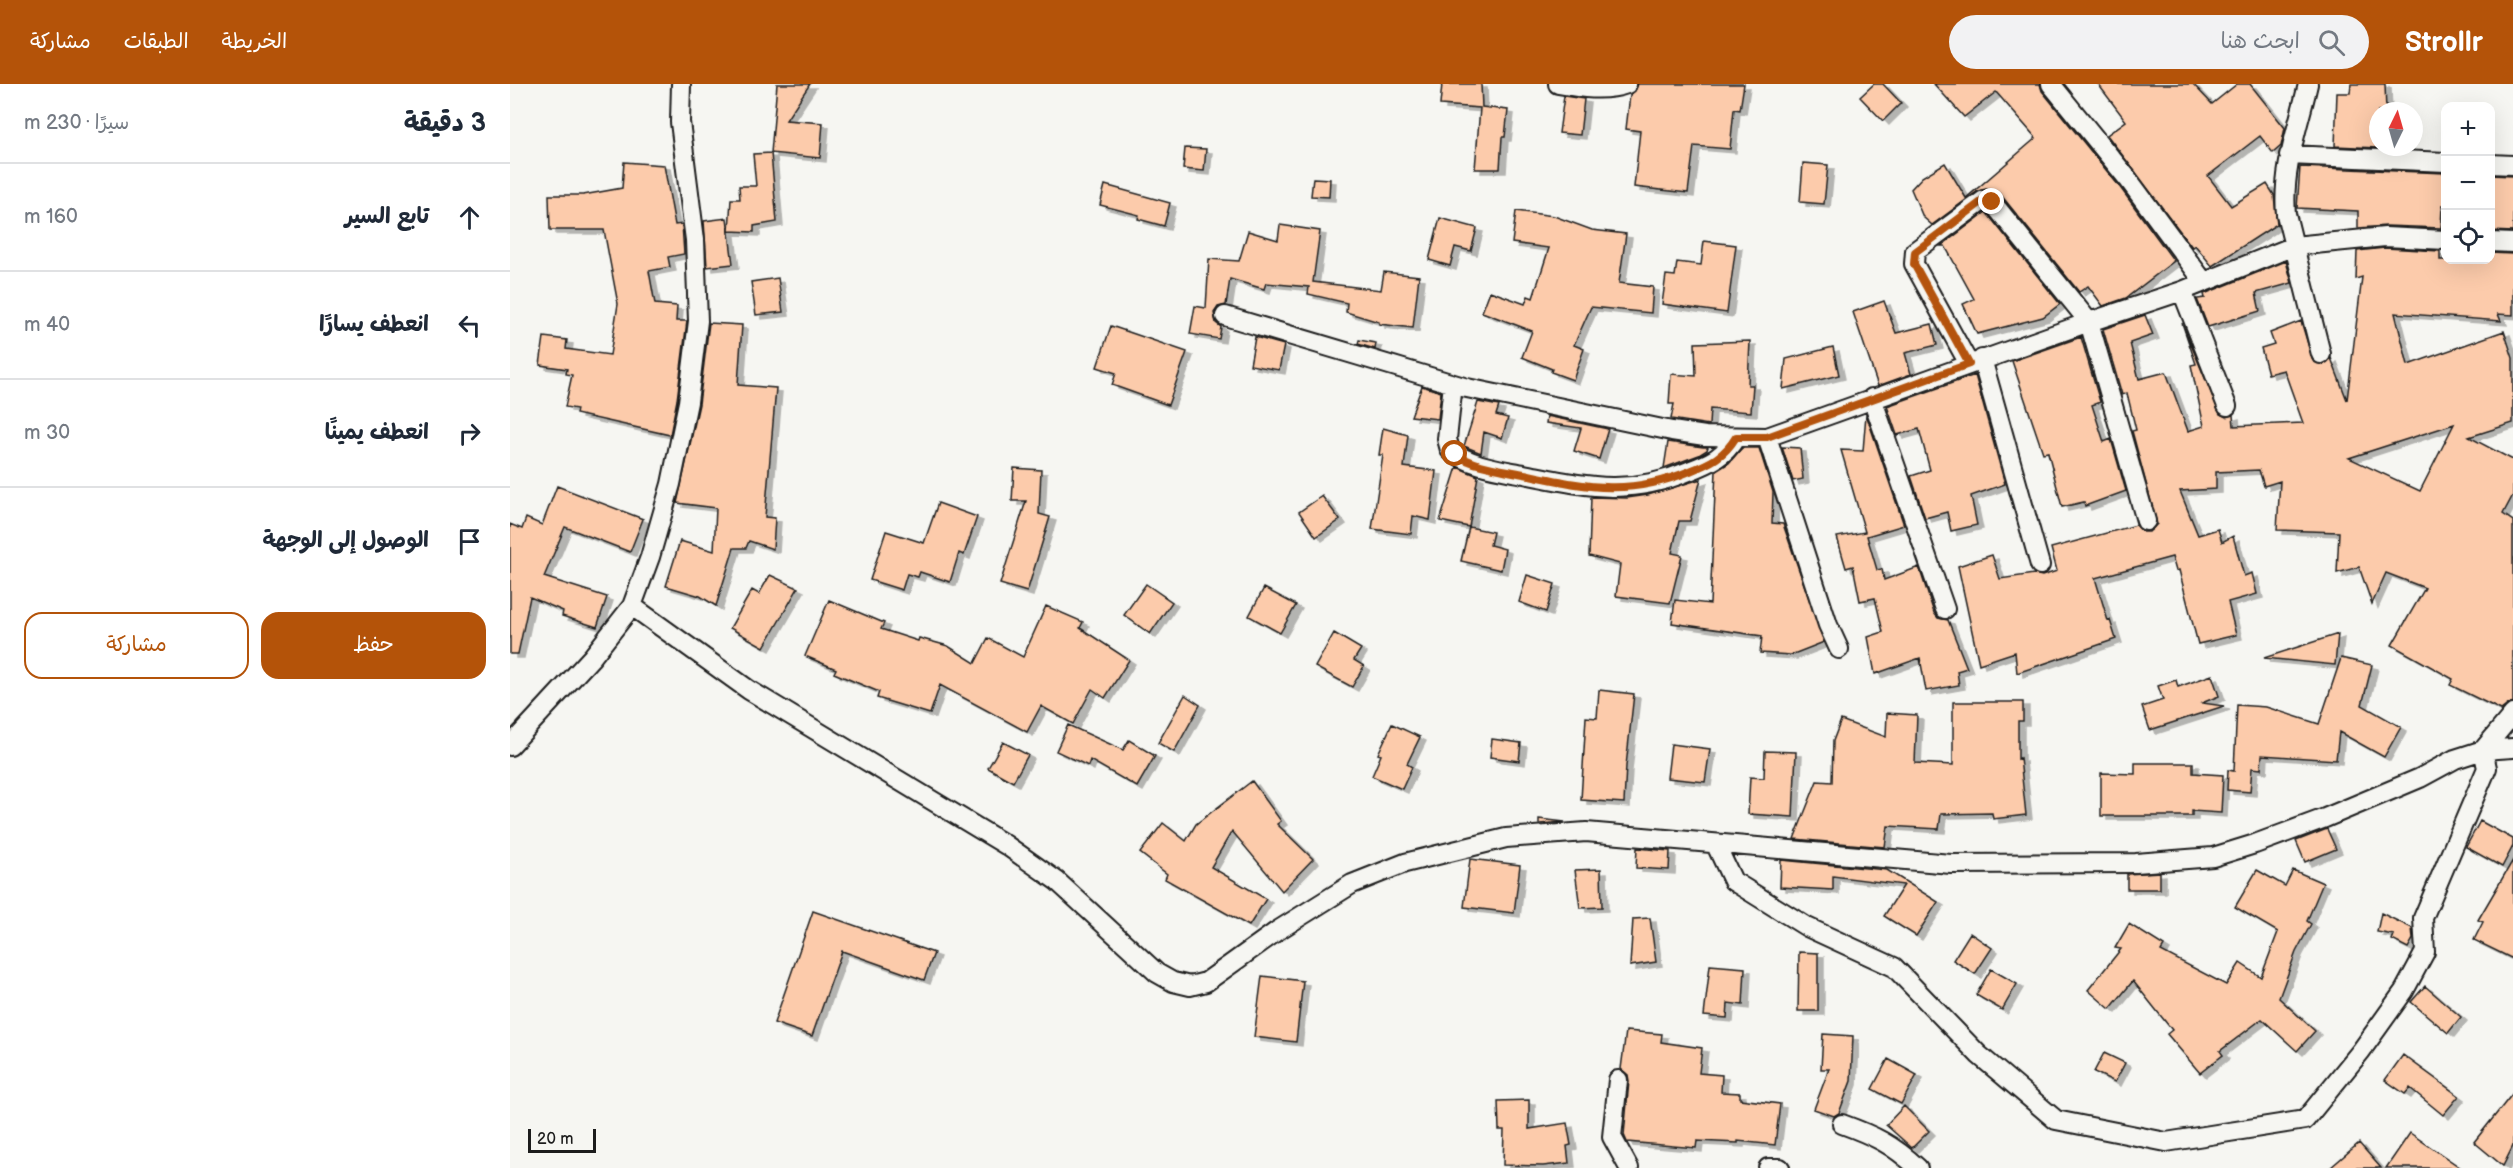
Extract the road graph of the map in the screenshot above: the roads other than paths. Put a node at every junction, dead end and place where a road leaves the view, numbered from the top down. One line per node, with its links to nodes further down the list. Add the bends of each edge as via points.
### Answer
1 (681, 84): 27 (street, via 681,122 695,240 695,354 670,484)
2 (1558, 84): 3 (street, via 1617,88)
3 (1627, 84)
4 (2051, 84): 14 (street)
5 (2308, 84): 6 (street)
6 (2289, 155): 7 (street); 13 (street, via 2285,201)
7 (2441, 162)
8 (2495, 164): 9 (street)
9 (2513, 165)
10 (2441, 240): 13 (street, via 2385,237)
11 (2495, 242): 12 (street)
12 (2513, 243)
13 (2294, 246): 14 (street); 18 (street)
14 (2204, 282): 15 (street)
15 (2182, 291): 17 (street); 22 (street)
16 (1225, 316): 20 (street)
17 (2089, 321): 19 (street); 19 (street, via 1992,202 1984,200 1915,252 1914,259); 25 (street)
18 (2321, 354)
19 (1976, 362): 21 (street); 26 (street)
20 (1453, 384): 23 (street, via 1672,430); 23 (street, via 1447,439 1450,450 1476,464 1587,487 1627,489 1673,478 1716,460)
21 (1872, 398): 24 (street); 28 (street)
22 (2227, 406)
23 (1736, 437): 24 (street)
24 (1767, 437): 29 (street)
25 (2146, 521)
26 (2040, 565)
27 (632, 606): 31 (street, via 592,657); 34 (street, via 749,690 1006,845 1057,881 1157,973 1190,986 1206,982 1352,884 1406,863 1506,838 1586,832)
28 (1945, 609)
29 (1839, 649)
30 (2513, 714): 33 (street)
31 (510, 746)
32 (2513, 748): 33 (street)
33 (2483, 750): 34 (street, via 2325,818 2213,856 2136,863 1951,864); 34 (street, via 2487,768 2423,918 2425,952 2392,1008 2306,1120 2166,1142 2056,1120 1979,1055 1894,967 1807,927 1733,881)
34 (1716, 845)
35 (1618, 1080): 37 (street, via 1612,1137)
36 (1842, 1124): 40 (street, via 1878,1137)
37 (1629, 1168)
38 (1768, 1168): 39 (street)
39 (1780, 1168)
40 (1918, 1168)

